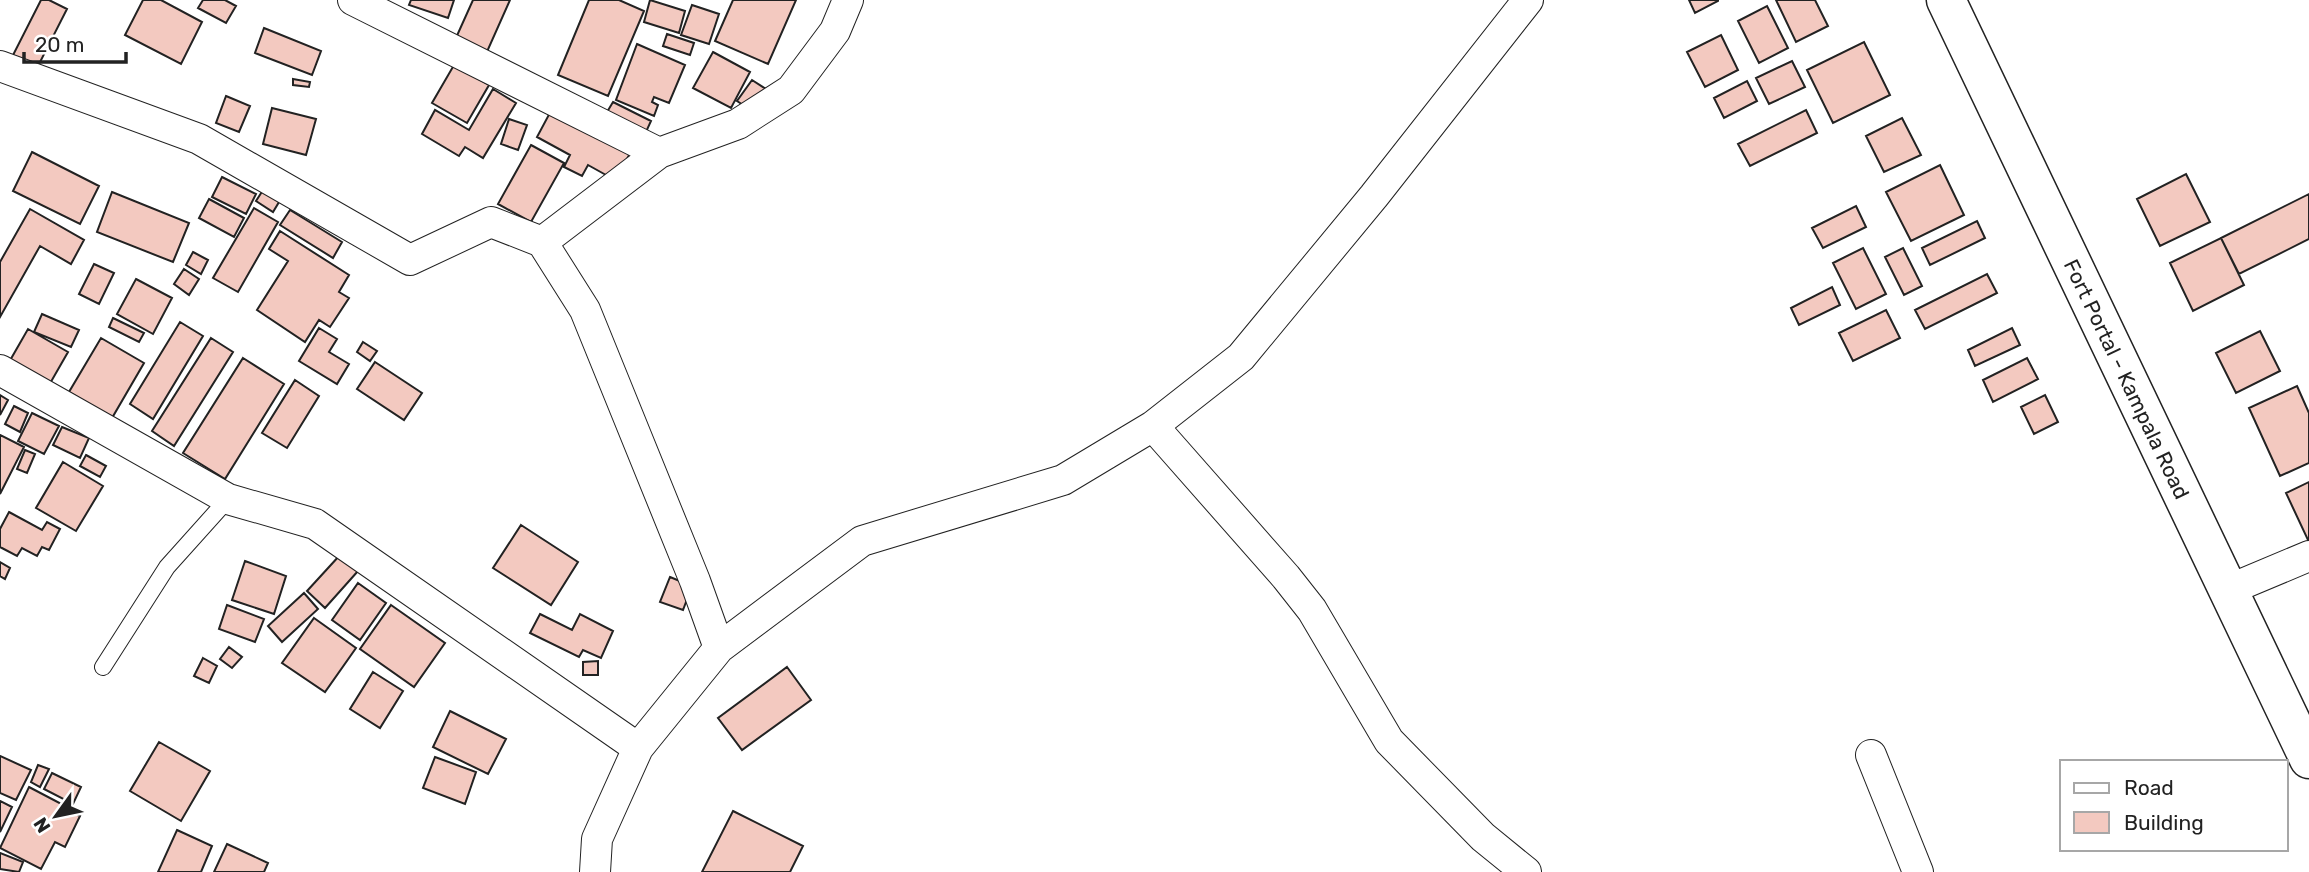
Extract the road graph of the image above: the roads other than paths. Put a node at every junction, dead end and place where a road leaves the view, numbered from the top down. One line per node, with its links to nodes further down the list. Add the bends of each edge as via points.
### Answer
1 (353, 0): 6 (street)
2 (848, 0): 6 (street, via 835,31 791,90 738,124)
3 (1528, 0): 9 (street, via 1241,357)
4 (1946, 0): 12 (main road, Fort Portal - Kampala Road)
5 (0, 66): 7 (street, via 199,139 410,260 491,222)
6 (659, 153): 7 (street)
7 (542, 242): 13 (street, via 585,310)
8 (0, 370): 10 (street)
9 (1153, 426): 13 (street, via 1063,480 862,541); 19 (street, via 1312,610 1389,741 1483,837)
10 (228, 499): 14 (lane, via 167,567); 15 (street, via 315,524)
11 (2309, 556): 12 (street)
12 (2228, 590): 17 (main road, Fort Portal - Kampala Road)
13 (719, 648): 15 (street)
14 (103, 667)
15 (638, 748): 18 (street, via 597,839)
16 (1871, 755): 20 (street)
17 (2309, 759)
18 (595, 872)
19 (1526, 872)
20 (1918, 872)

